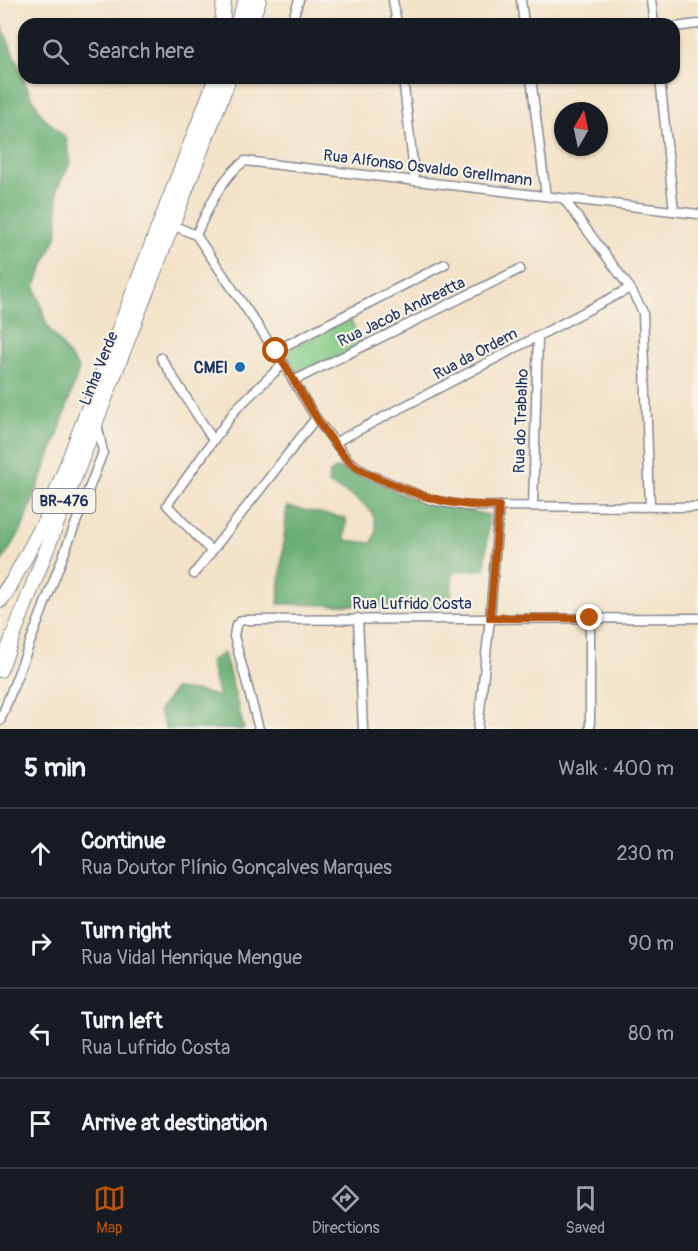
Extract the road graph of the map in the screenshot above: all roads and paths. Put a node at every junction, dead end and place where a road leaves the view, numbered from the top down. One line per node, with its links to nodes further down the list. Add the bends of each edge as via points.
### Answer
1 (224, 0): 8 (highway)
2 (246, 0): 9 (highway)
3 (259, 0): 10 (highway)
4 (299, 0): 11 (street)
5 (393, 0): 12 (street)
6 (521, 0): 13 (street)
7 (651, 0): 14 (street)
8 (222, 18)
9 (239, 18)
10 (252, 18)
11 (293, 18)
12 (395, 18)
13 (523, 18)
14 (653, 18)
15 (698, 24): 16 (street)
16 (680, 26)
17 (213, 84): 47 (highway, Linha Verde / BR-476, via 48,514)
18 (227, 84): 27 (highway, Linha Verde / BR-476)
19 (404, 84): 22 (street)
20 (532, 84): 23 (street)
21 (661, 84): 25 (street)
22 (415, 181): 23 (street, Rua Alfonso Osvaldo Grellmann); 28 (street, Rua Alfonso Osvaldo Grellmann, via 246,161 233,169)
23 (546, 196): 24 (street, Rua Alfonso Osvaldo Grellmann)
24 (564, 199): 25 (street, Rua Alfonso Osvaldo Grellmann); 31 (street)
25 (674, 212): 26 (street, Rua Alfonso Osvaldo Grellmann)
26 (698, 214)
27 (172, 225): 28 (street); 37 (highway, Linha Verde / BR-476)
28 (196, 236): 33 (street)
29 (445, 264): 33 (street)
30 (520, 269): 36 (street, Rua Jacob Andreatta)
31 (630, 288): 32 (street, Rua da Ordem); 43 (street, via 643,312)
32 (538, 337): 40 (street, Rua da Ordem); 42 (street, Rua do Trabalho)
33 (276, 351): 35 (street)
34 (161, 358): 39 (street)
35 (284, 363): 36 (street); 39 (street, via 236,409)
36 (295, 380): 38 (street)
37 (96, 418): 54 (highway, Linha Verde / BR-476); 55 (street, via 103,452)
38 (316, 418): 40 (street); 45 (street)
39 (213, 440): 45 (street, via 167,506)
40 (334, 443): 41 (street, via 366,473 431,500)
41 (499, 506): 42 (street); 51 (street)
42 (533, 506): 43 (street)
43 (650, 506): 44 (street)
44 (698, 507)
45 (211, 551): 46 (street)
46 (194, 574)
47 (10, 585): 48 (highway); 49 (highway, Linha Verde)
48 (0, 600)
49 (0, 605)
50 (358, 618): 51 (street, Rua Lufrido Costa); 56 (street, Rua Lufrido Costa, via 242,620 236,625 234,636); 57 (street)
51 (490, 618): 52 (street, Rua Lufrido Costa); 58 (street)
52 (590, 618): 53 (street, Rua Lufrido Costa); 59 (street)
53 (698, 618)
54 (0, 670)
55 (0, 721)
56 (259, 729)
57 (363, 729)
58 (478, 729)
59 (590, 729)

